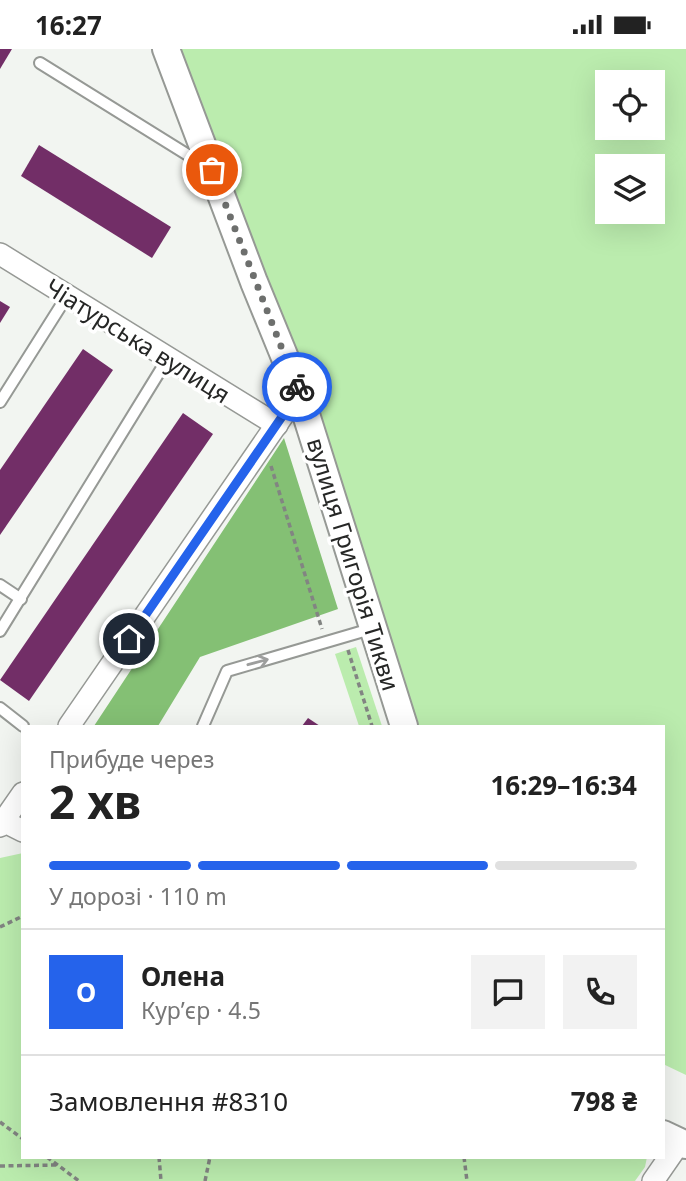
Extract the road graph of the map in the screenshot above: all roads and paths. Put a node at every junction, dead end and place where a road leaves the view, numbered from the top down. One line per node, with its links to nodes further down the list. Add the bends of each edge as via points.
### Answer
1 (166, 49): 3 (street, вулиця Григорія Тикви)
2 (40, 63): 3 (lane)
3 (212, 170): 7 (street, вулиця Григорія Тикви)
4 (0, 254): 5 (street, Чіатурська вулиця)
5 (67, 296): 6 (street, Чіатурська вулиця); 8 (lane)
6 (168, 358): 9 (street, Чіатурська вулиця); 12 (lane)
7 (299, 392): 9 (street); 13 (street, вулиця Григорія Тикви)
8 (0, 402)
9 (277, 425): 10 (street)
10 (264, 443): 16 (path); 19 (street)
11 (0, 585): 12 (lane)
12 (21, 599): 14 (lane)
13 (374, 628): 15 (lane); 22 (street, вулиця Григорія Тикви)
14 (0, 631)
15 (344, 638): 16 (lane); 21 (path)
16 (327, 643): 20 (lane, one-way to 16, via 227,671)
17 (0, 708): 18 (lane)
18 (22, 725)
19 (70, 725)
20 (203, 725)
21 (372, 725)
22 (404, 725)
23 (21, 796): 24 (street)
24 (2, 824): 25 (street)
25 (21, 830)
26 (21, 919): 27 (path)
27 (0, 927)
28 (0, 1122): 29 (path)
29 (21, 1136)
30 (676, 1140): 41 (street)
31 (50, 1159): 35 (path)
32 (159, 1159): 38 (path)
33 (210, 1159): 39 (path)
34 (464, 1159): 40 (path)
35 (58, 1165): 36 (path); 37 (path)
36 (0, 1166)
37 (79, 1181)
38 (161, 1181)
39 (205, 1181)
40 (467, 1181)
41 (653, 1181)

